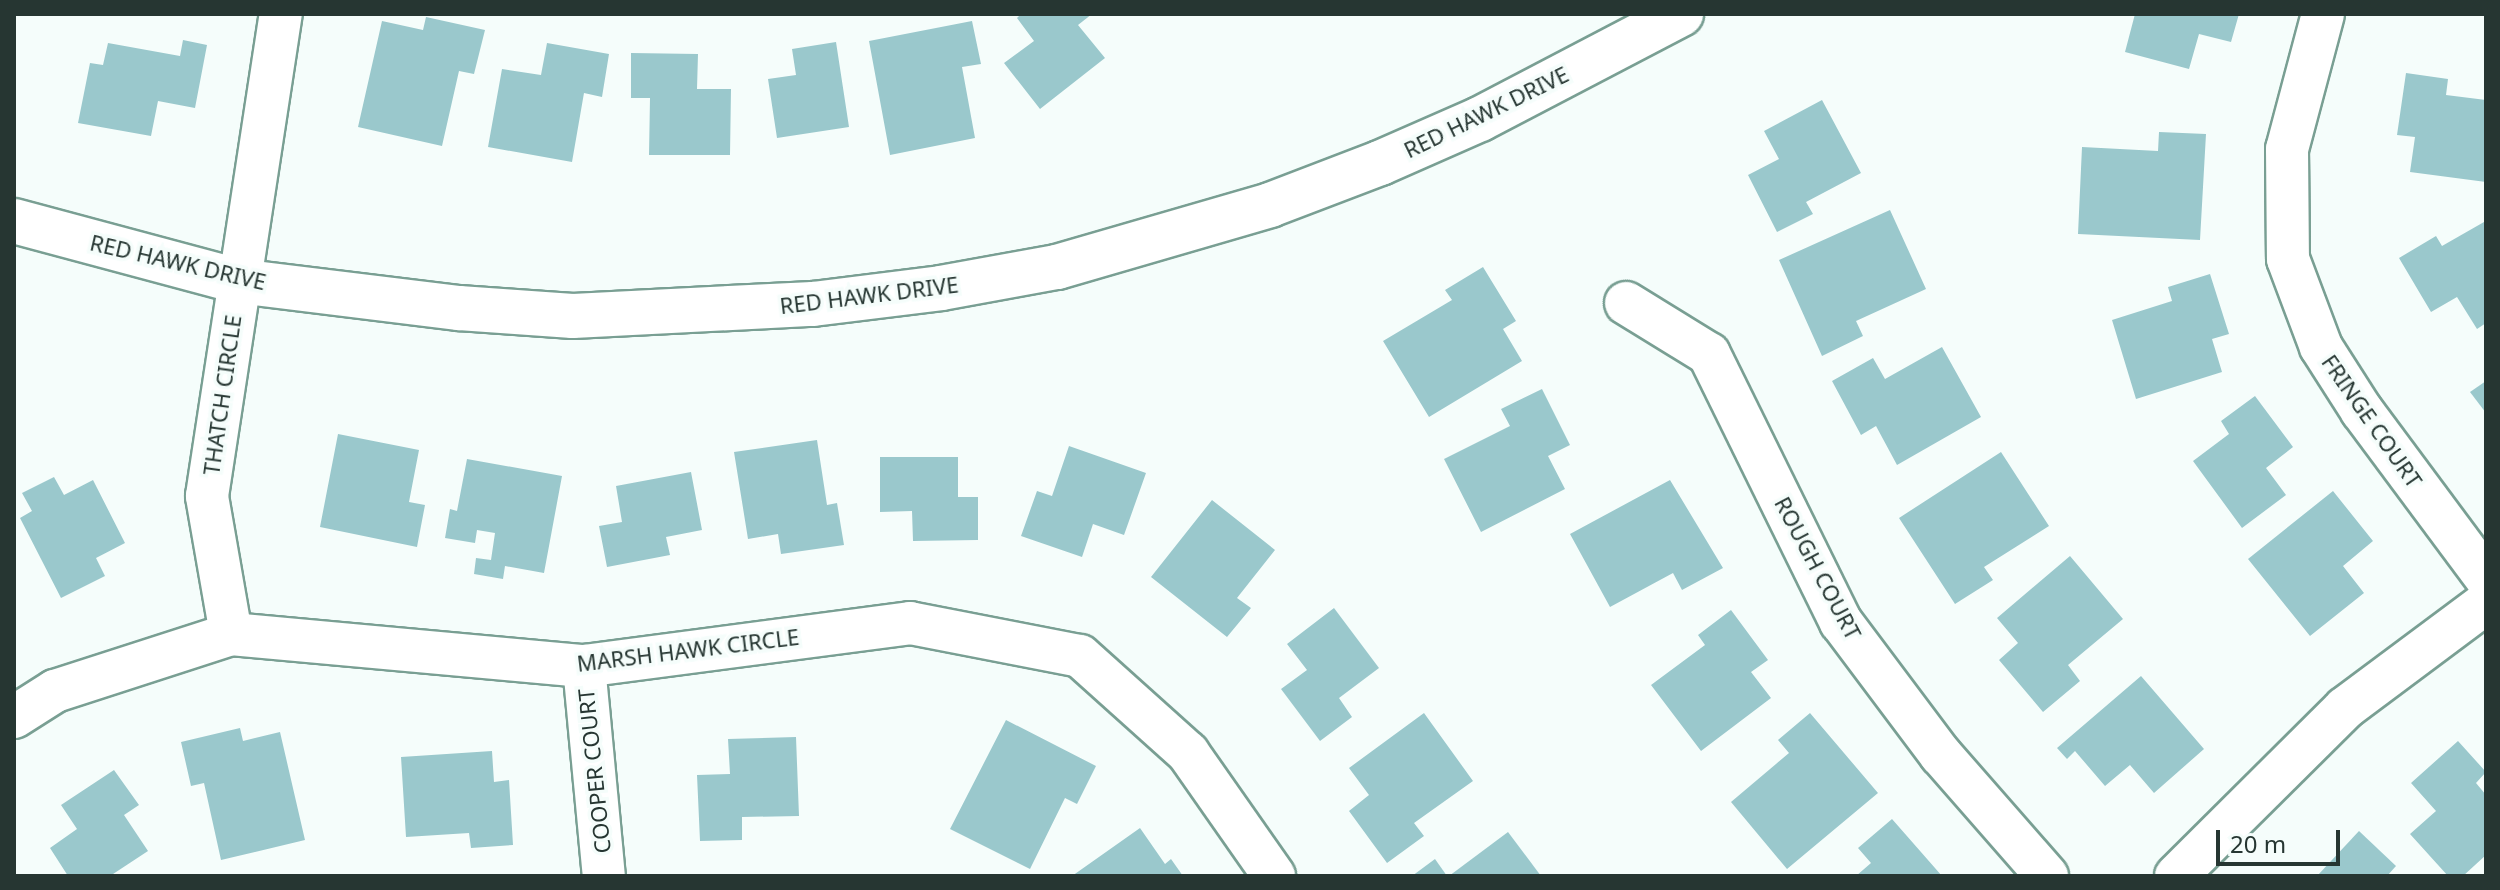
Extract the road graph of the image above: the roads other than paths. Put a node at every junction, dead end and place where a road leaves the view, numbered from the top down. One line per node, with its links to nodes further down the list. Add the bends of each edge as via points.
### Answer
1 (281, 14): 5 (street, THATCH CIRCLE)
2 (1681, 14): 5 (street, RED HAWK DRIVE, via 1480,119 1380,163 1270,205 1057,267 813,304 573,316)
3 (2323, 14): 7 (street, FRINGE COURT, via 2287,149 2288,259 2321,347)
4 (14, 221): 5 (street, RED HAWK DRIVE)
5 (238, 281): 9 (street, THATCH CIRCLE, via 207,496)
6 (1626, 303): 14 (street, ROUGH COURT, via 1709,354 1841,622 1941,755)
7 (2486, 578)
8 (2486, 603): 15 (street, via 2345,708)
9 (231, 634): 10 (street, MARSH HAWK CIRCLE); 11 (street, MARSH HAWK CIRCLE, via 55,691)
10 (584, 666): 12 (street, COOPER COURT); 13 (street, MARSH HAWK CIRCLE, via 910,623 1080,656 1188,753)
11 (14, 717)
12 (604, 876)
13 (1274, 876)
14 (2047, 876)
15 (2176, 876)

